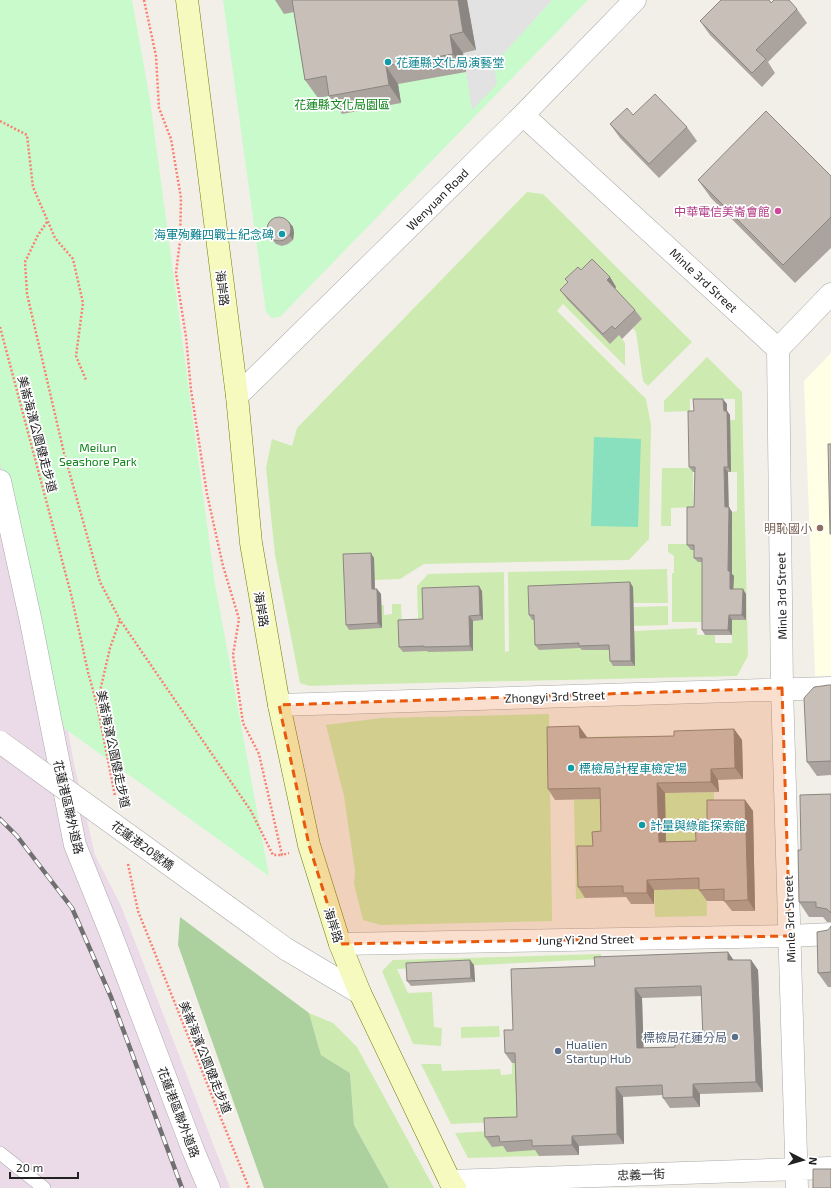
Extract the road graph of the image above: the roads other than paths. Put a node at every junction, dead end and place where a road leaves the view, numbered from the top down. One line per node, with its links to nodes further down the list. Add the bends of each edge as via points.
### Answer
1 (187, 0): 6 (main road, 海岸路)
2 (635, 0): 3 (street, Wenyuan Road)
3 (523, 115): 5 (street, Minle 3rd Street); 6 (street, Wenyuan Road)
4 (831, 294): 5 (street)
5 (778, 349): 8 (street, Minle 3rd Street)
6 (237, 396): 10 (main road, 海岸路, via 251,543)
7 (0, 481): 21 (street, 花蓮港區聯外道路, via 75,845)
8 (782, 688): 9 (street, Zhongyi 3rd Street); 10 (street, Zhongyi 3rd Street); 13 (street, Minle 3rd Street)
9 (831, 688)
10 (279, 705): 14 (main road, 海岸路, via 308,845)
11 (0, 742): 15 (street, 花蓮港20號橋, bridge, via 286,949)
12 (831, 934): 13 (street, Jung Yi 2nd Street)
13 (790, 936): 14 (street, Jung Yi 2nd Street); 18 (street, Minle 3rd Street)
14 (340, 944): 15 (main road, 海岸路)
15 (360, 993): 19 (main road, 海岸路)
16 (0, 1154): 20 (lane)
17 (831, 1168): 18 (street, 忠義一街)
18 (797, 1179): 19 (street, 忠義一街)
19 (453, 1184)
20 (44, 1188)
21 (209, 1188)

